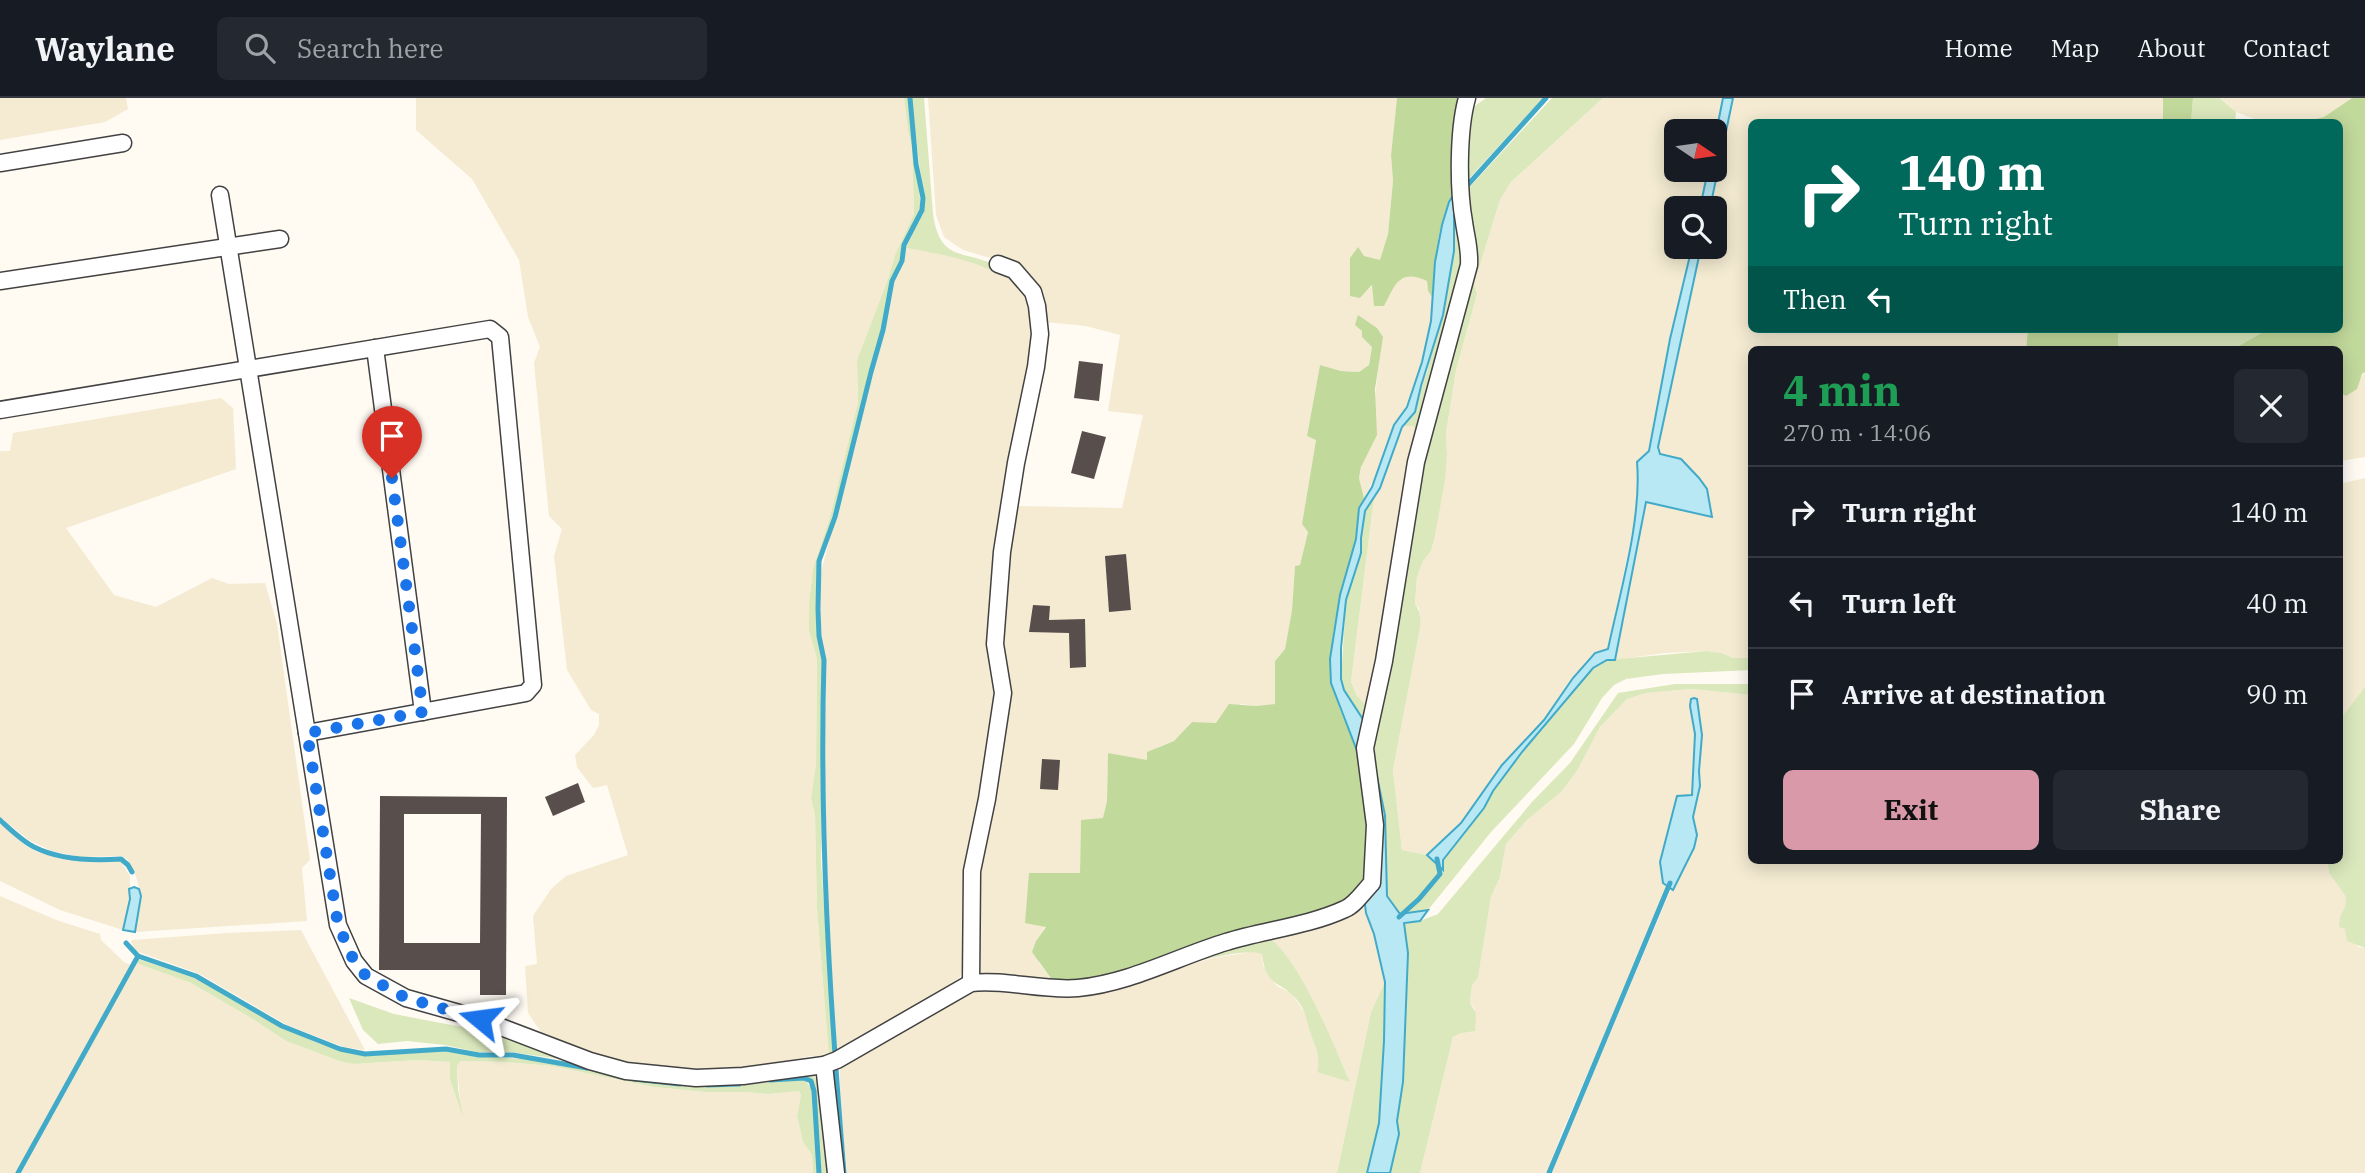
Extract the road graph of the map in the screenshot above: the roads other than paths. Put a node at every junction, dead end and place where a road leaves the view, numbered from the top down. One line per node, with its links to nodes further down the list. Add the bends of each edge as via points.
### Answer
1 (1467, 98): 14 (street, via 1461,192 1469,265 1416,462 1365,748 1375,825 1372,883 1348,908 1226,942 1106,983 1057,989 1010,982)
2 (123, 143): 3 (street)
3 (0, 163)
4 (220, 195): 6 (street)
5 (279, 239): 6 (street)
6 (229, 247): 8 (street); 10 (street)
7 (998, 264): 14 (street, via 1014,270 1033,292 1040,334 1002,552 995,644 1003,693 972,870)
8 (0, 281)
9 (375, 348): 10 (street); 12 (street); 12 (street, via 490,329 500,337 533,685 526,693)
10 (248, 369): 11 (street); 13 (street)
11 (0, 410)
12 (423, 712): 13 (street)
13 (307, 733): 15 (street, via 338,925 366,976 406,998 625,1071 696,1078)
14 (971, 984): 15 (street)
15 (824, 1065): 16 (street)
16 (836, 1173)

